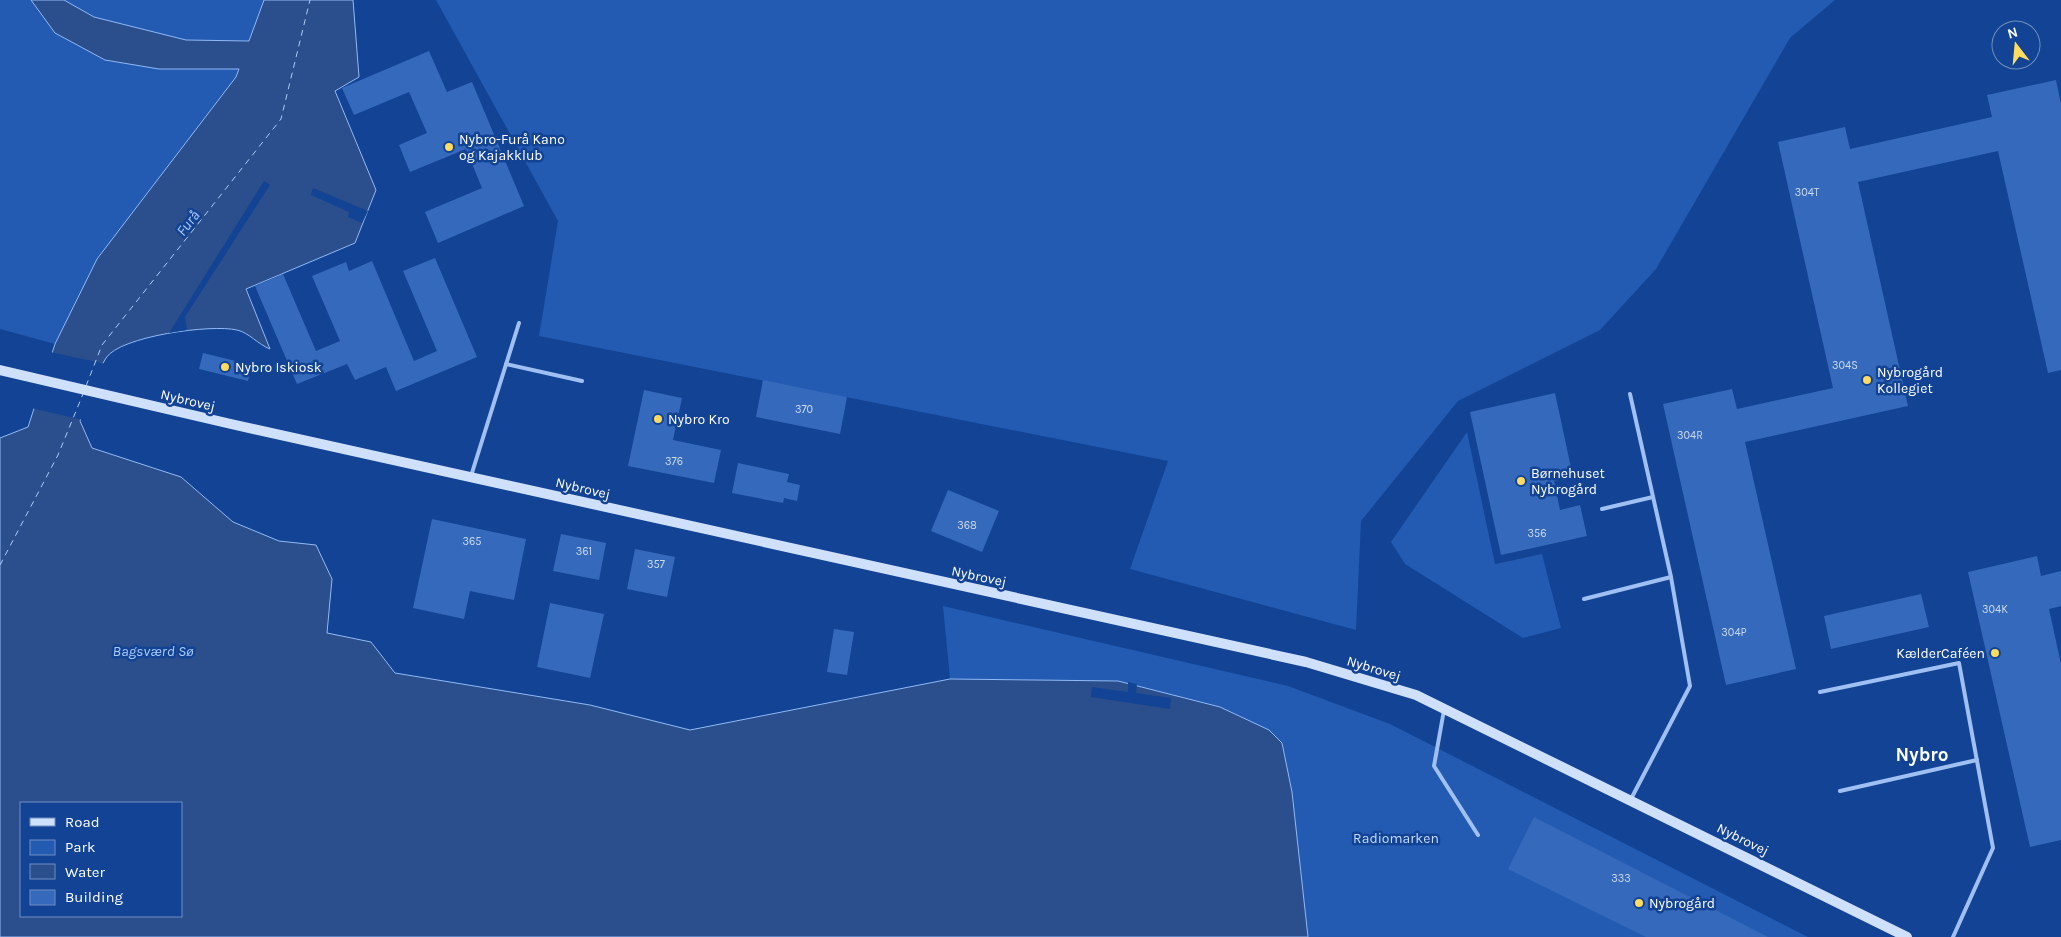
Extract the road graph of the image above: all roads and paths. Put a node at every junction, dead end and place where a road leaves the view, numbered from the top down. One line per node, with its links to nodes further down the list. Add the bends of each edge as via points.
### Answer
1 (519, 323): 2 (lane)
2 (506, 364): 4 (lane); 6 (lane)
3 (0, 370): 6 (street, Nybrovej)
4 (582, 381)
5 (1630, 394): 7 (lane)
6 (471, 477): 12 (street, Nybrovej, via 1306,662 1416,695)
7 (1653, 497): 8 (lane); 9 (lane)
8 (1602, 509)
9 (1671, 577): 10 (lane); 15 (lane, via 1690,686)
10 (1584, 599)
11 (1820, 692): 13 (lane, via 1958,663)
12 (1444, 708): 15 (street, Nybrovej); 16 (lane, via 1434,766)
13 (1977, 760): 14 (lane); 18 (lane, via 1993,848)
14 (1840, 791)
15 (1631, 799): 17 (street, Nybrovej)
16 (1478, 835)
17 (1907, 937)
18 (1953, 937)

